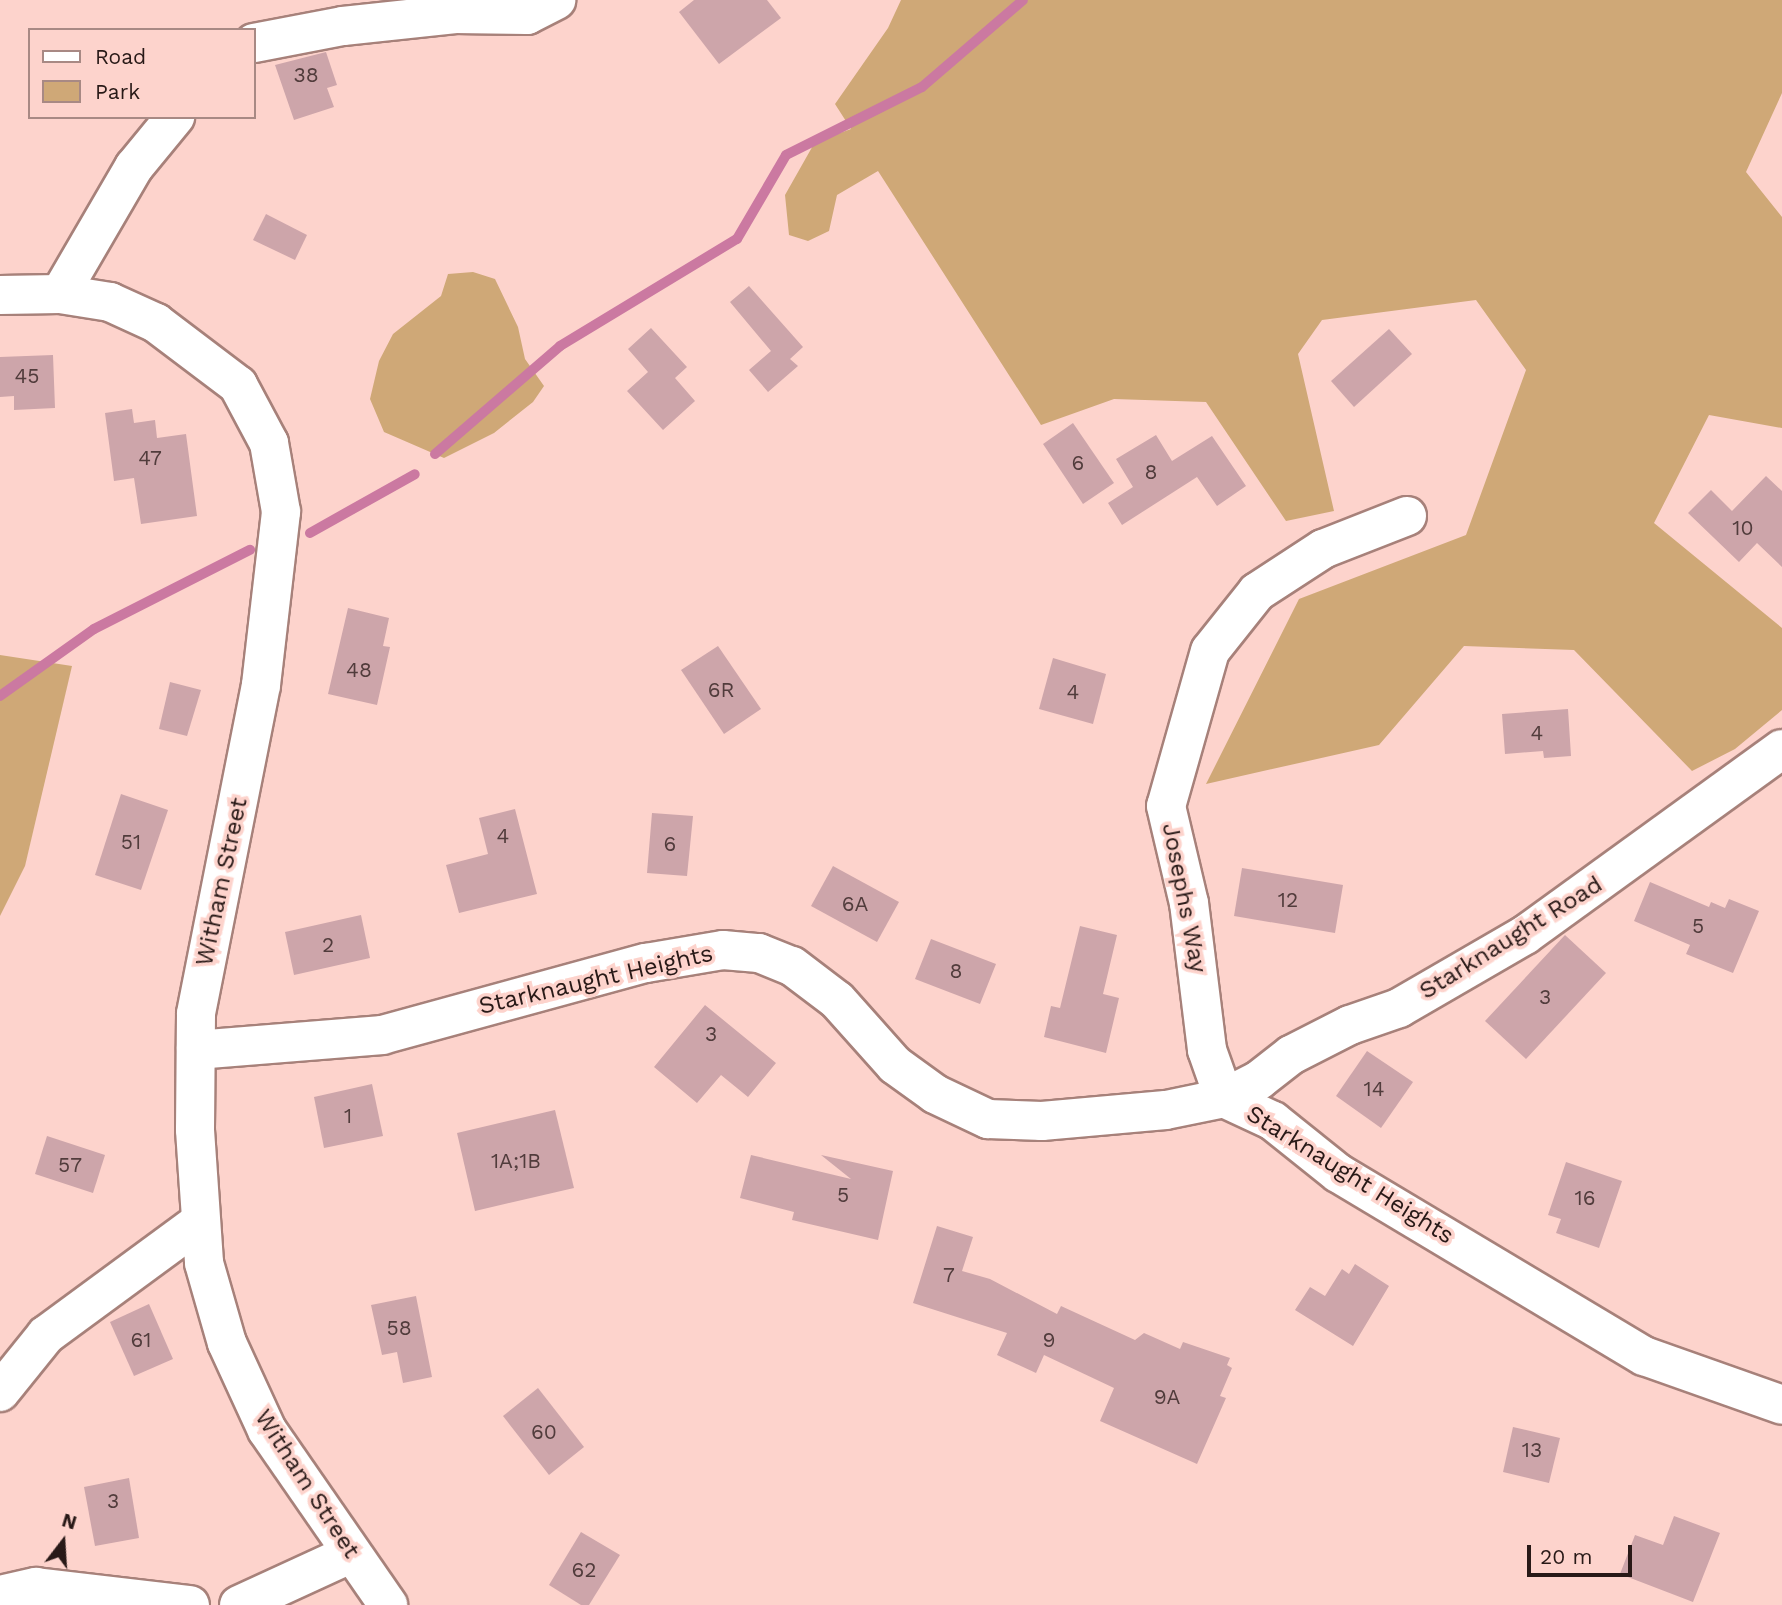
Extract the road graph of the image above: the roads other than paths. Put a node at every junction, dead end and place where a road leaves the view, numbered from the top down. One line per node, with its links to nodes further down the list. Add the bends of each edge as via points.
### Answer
1 (556, 0): 2 (street, via 527,15 455,14 343,26)
2 (256, 43)
3 (173, 119): 4 (street, via 135,167)
4 (60, 294): 5 (street, Witham Street); 8 (street, Witham Street, via 110,302 156,323 238,385 269,443 281,512 261,685 203,977)
5 (0, 295)
6 (1407, 516): 9 (street, Josephs Way, via 1323,549 1256,592 1210,651 1166,806 1189,903 1207,1050)
7 (1782, 749): 9 (street, Starknaught Road, via 1525,935 1399,1008 1350,1025 1290,1055)
8 (196, 1050): 9 (street, Starknaught Heights, via 382,1035 646,963 723,950 759,953 792,966 837,1000 895,1065 935,1094 988,1119 1042,1121 1166,1110); 10 (street, Witham Street)
9 (1224, 1098): 12 (street, Starknaught Heights, via 1273,1121 1338,1173 1644,1356)
10 (200, 1222): 11 (street, via 46,1335); 13 (street, Witham Street, via 204,1263 227,1343 267,1430)
11 (0, 1392)
12 (1782, 1405)
13 (352, 1553): 16 (street); 17 (street, Witham Street)
14 (0, 1595): 15 (street, via 36,1587)
15 (190, 1605)
16 (239, 1605)
17 (388, 1605)

